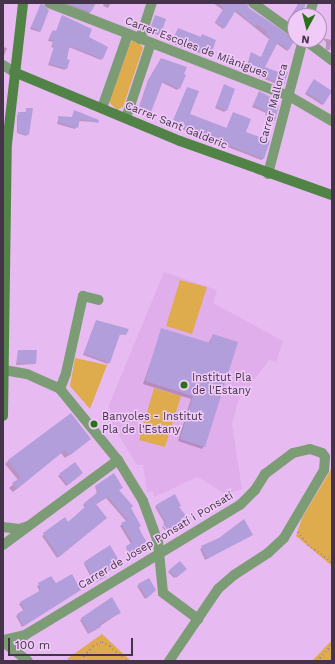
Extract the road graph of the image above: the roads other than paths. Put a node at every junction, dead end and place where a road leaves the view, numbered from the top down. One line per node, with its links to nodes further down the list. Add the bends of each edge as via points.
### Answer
1 (23, 3): 13 (street)
2 (49, 3): 6 (street, Carrer Escoles de Miànigues)
3 (152, 3): 7 (street)
4 (253, 3): 5 (street)
5 (287, 27)
6 (128, 34): 7 (street, Carrer Escoles de Miànigues); 15 (street)
7 (140, 39): 8 (street, Carrer Escoles de Miànigues)
8 (150, 43): 14 (street, Carrer Escoles de Miànigues); 16 (street)
9 (302, 48): 14 (street, Carrer Mallorca)
10 (315, 48): 11 (street)
11 (332, 60)
12 (3, 65): 13 (street)
13 (14, 72): 15 (street, Carrer Sant Galderic); 21 (street, via 7,144)
14 (289, 96): 17 (street, Carrer Escoles de Miànigues); 18 (street, Carrer Mallorca)
15 (102, 108): 16 (street, Carrer Sant Galderic)
16 (126, 118): 18 (street, Carrer Sant Galderic)
17 (332, 121)
18 (268, 174): 19 (street, Carrer Sant Galderic)
19 (332, 196)
20 (99, 300): 23 (street, via 83,296)
21 (3, 359): 22 (street)
22 (3, 372): 23 (street, via 27,374); 24 (street)
23 (60, 389): 25 (street)
24 (3, 416)
25 (118, 460): 26 (street); 29 (street, via 143,501 158,542)
26 (28, 526): 27 (street, via 19,529); 28 (street)
27 (3, 527)
28 (3, 545)
29 (158, 555): 30 (street, via 163,592); 30 (street, Carrer de Josep Ponsatí i Ponsatí, via 240,505 255,490 265,474 293,453 315,450 325,457 326,463 284,538 268,553 234,575 218,589); 31 (street, Carrer de Josep Ponsatí i Ponsatí, via 24,635)
30 (198, 619): 33 (street)
31 (3, 641): 32 (street)
32 (28, 661)
33 (169, 661)

